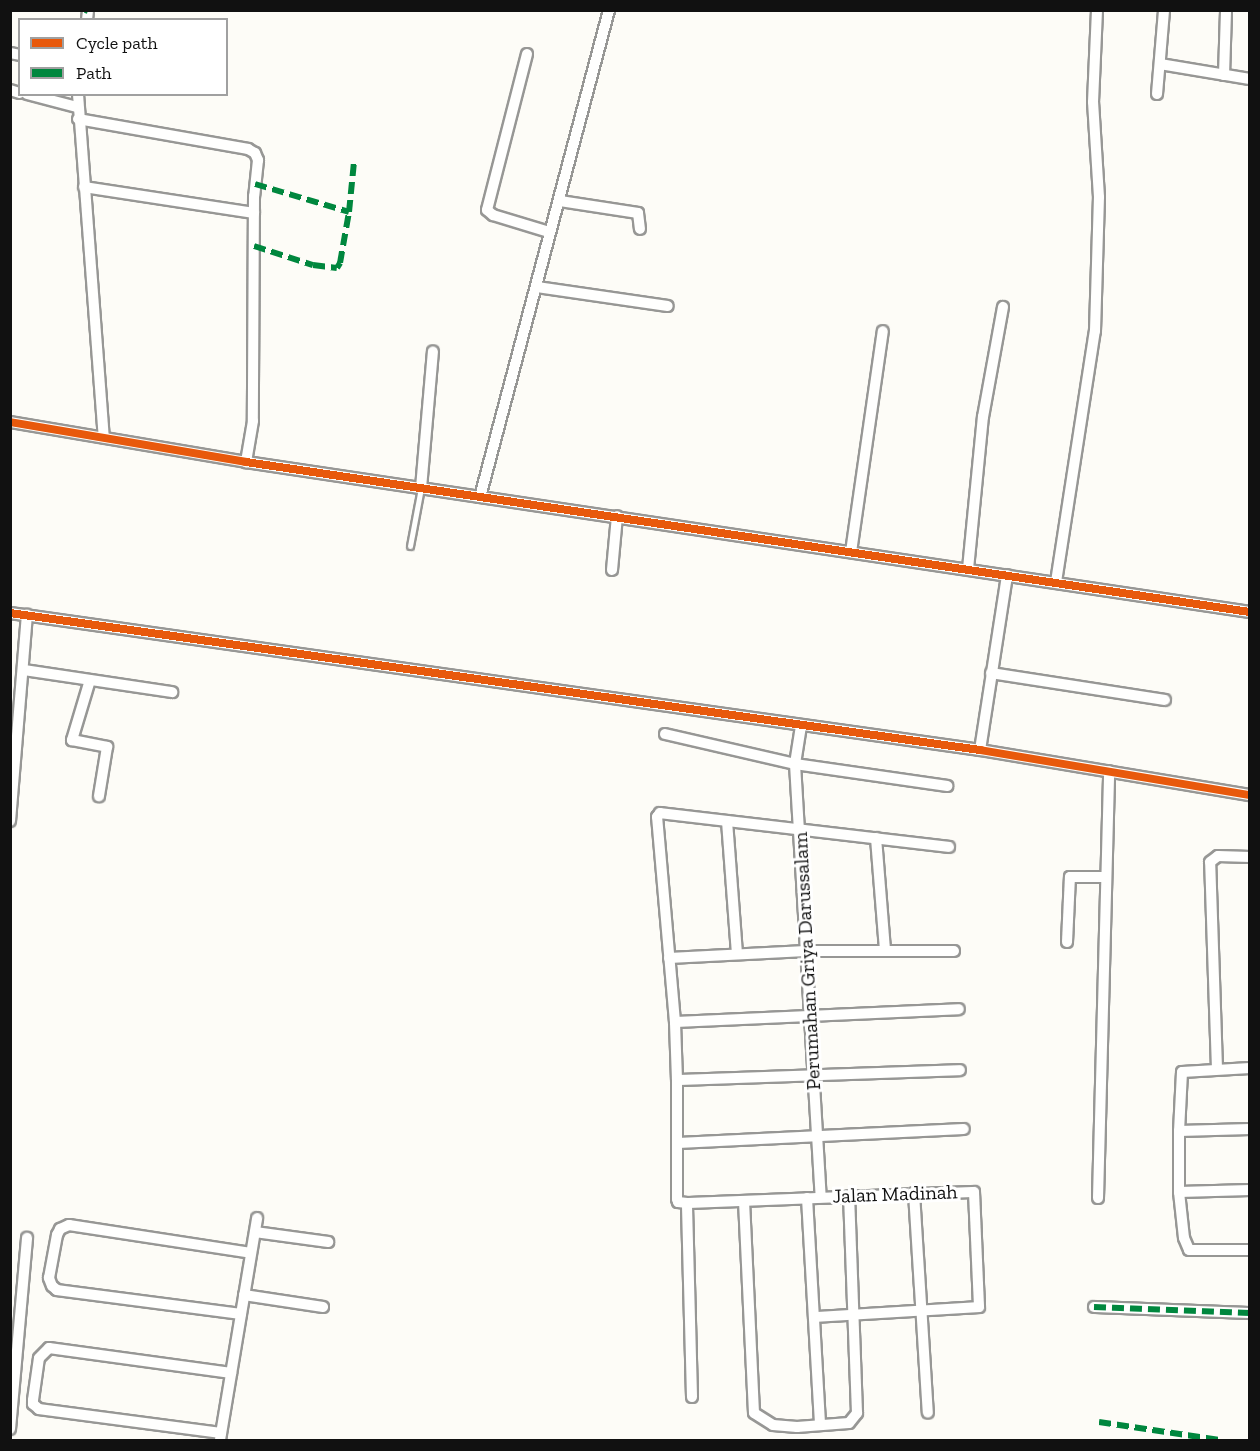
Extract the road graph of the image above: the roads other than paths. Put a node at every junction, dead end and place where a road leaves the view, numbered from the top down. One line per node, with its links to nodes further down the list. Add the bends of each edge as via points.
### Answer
1 (609, 10): 15 (street)
2 (1097, 10): 35 (street, via 1093,102 1099,197 1095,331)
3 (1164, 10): 6 (street)
4 (1226, 10): 7 (street)
5 (527, 54): 18 (street, via 487,210)
6 (1160, 64): 7 (street); 9 (street)
7 (1224, 75): 8 (street)
8 (1250, 79)
9 (1157, 94)
10 (35, 96): 12 (street)
11 (78, 96): 12 (street)
12 (77, 106): 13 (street)
13 (78, 119): 14 (street); 16 (street, via 252,151 258,160)
14 (84, 187): 16 (street); 25 (street)
15 (560, 201): 17 (street, via 638,213); 18 (street)
16 (254, 213): 26 (street, via 253,421)
17 (640, 229)
18 (549, 232): 19 (street)
19 (537, 287): 20 (street); 28 (street)
20 (668, 306)
21 (1003, 308): 32 (street, via 983,417)
22 (883, 331): 31 (street)
23 (433, 352): 27 (street)
24 (10, 422): 25 (street)
25 (104, 437): 26 (street)
26 (246, 462): 27 (street)
27 (420, 493): 28 (street); 30 (lane)
28 (480, 497): 29 (street)
29 (617, 516): 31 (street); 33 (street)
30 (410, 546)
31 (851, 552): 32 (street)
32 (968, 569): 34 (street)
33 (612, 570)
34 (1007, 580): 35 (street); 40 (street)
35 (1056, 582): 36 (street)
36 (1250, 612)
37 (10, 613): 38 (street)
38 (27, 622): 39 (street); 44 (street)
39 (24, 670): 41 (street); 52 (street)
40 (991, 673): 43 (street); 46 (street)
41 (90, 680): 42 (street); 51 (street, via 72,740 107,747)
42 (172, 692)
43 (1165, 700)
44 (801, 726): 46 (street); 47 (street, Perumahan Griya Darussalam)
45 (665, 734): 47 (street)
46 (980, 750): 48 (street)
47 (796, 759): 49 (street); 54 (street, Perumahan Griya Darussalam)
48 (1109, 771): 50 (street); 58 (street)
49 (947, 786)
50 (1250, 795)
51 (99, 796)
52 (10, 821)
53 (727, 821): 54 (street); 63 (street); 64 (street, via 657,815)
54 (799, 829): 55 (street); 60 (street, Perumahan Griya Darussalam)
55 (876, 838): 56 (street); 61 (street)
56 (949, 847)
57 (1250, 857): 69 (street, via 1218,856 1210,862)
58 (1106, 877): 59 (street, via 1070,877); 84 (street)
59 (1067, 942)
60 (806, 951): 61 (street); 63 (street); 66 (street, Perumahan Griya Darussalam)
61 (885, 951): 62 (street)
62 (954, 951)
63 (737, 954): 64 (street)
64 (669, 958): 67 (street)
65 (958, 1010): 66 (street)
66 (810, 1017): 67 (street); 71 (street, Perumahan Griya Darussalam)
67 (675, 1022): 72 (street)
68 (1250, 1068): 69 (street)
69 (1217, 1069): 75 (street, via 1182,1072)
70 (960, 1070): 71 (street)
71 (813, 1076): 72 (street); 76 (street, Perumahan Griya Darussalam)
72 (677, 1080): 77 (street)
73 (964, 1129): 76 (street)
74 (1250, 1129): 75 (street)
75 (1179, 1131): 79 (street)
76 (817, 1135): 77 (street); 82 (street, Perumahan Griya Darussalam)
77 (678, 1143): 86 (street, via 677,1199 678,1203)
78 (1250, 1190): 79 (street)
79 (1179, 1192): 91 (street, via 1184,1238 1190,1250)
80 (915, 1193): 81 (street, Jalan Madinah); 96 (street); 96 (street, Jalan Madinah, via 974,1192 976,1208 979,1307)
81 (849, 1196): 82 (street, Jalan Madinah); 99 (street)
82 (821, 1197): 83 (street, Jalan Madinah)
83 (807, 1198): 85 (street, Jalan Madinah); 100 (street)
84 (1098, 1198)
85 (744, 1201): 86 (street, Jalan Madinah); 104 (street, via 754,1413 773,1425)
86 (687, 1203): 102 (street)
87 (257, 1218): 88 (street)
88 (255, 1232): 90 (street); 92 (street)
89 (27, 1238): 105 (street)
90 (328, 1242)
91 (1250, 1250)
92 (251, 1253): 93 (street); 98 (street, via 69,1224 60,1228 57,1235 51,1267 50,1282 57,1290)
93 (244, 1295): 94 (street); 98 (street)
94 (323, 1307)
95 (1094, 1307): 97 (street)
96 (922, 1311): 99 (street); 103 (street)
97 (1250, 1313)
98 (241, 1314): 101 (street)
99 (852, 1316): 100 (street); 104 (street, via 857,1413 849,1423)
100 (814, 1317): 104 (street)
101 (231, 1373): 106 (street); 106 (street, via 49,1348 39,1358 33,1400 39,1409)
102 (692, 1397)
103 (928, 1413)
104 (820, 1425)
105 (10, 1429)
106 (220, 1437)

